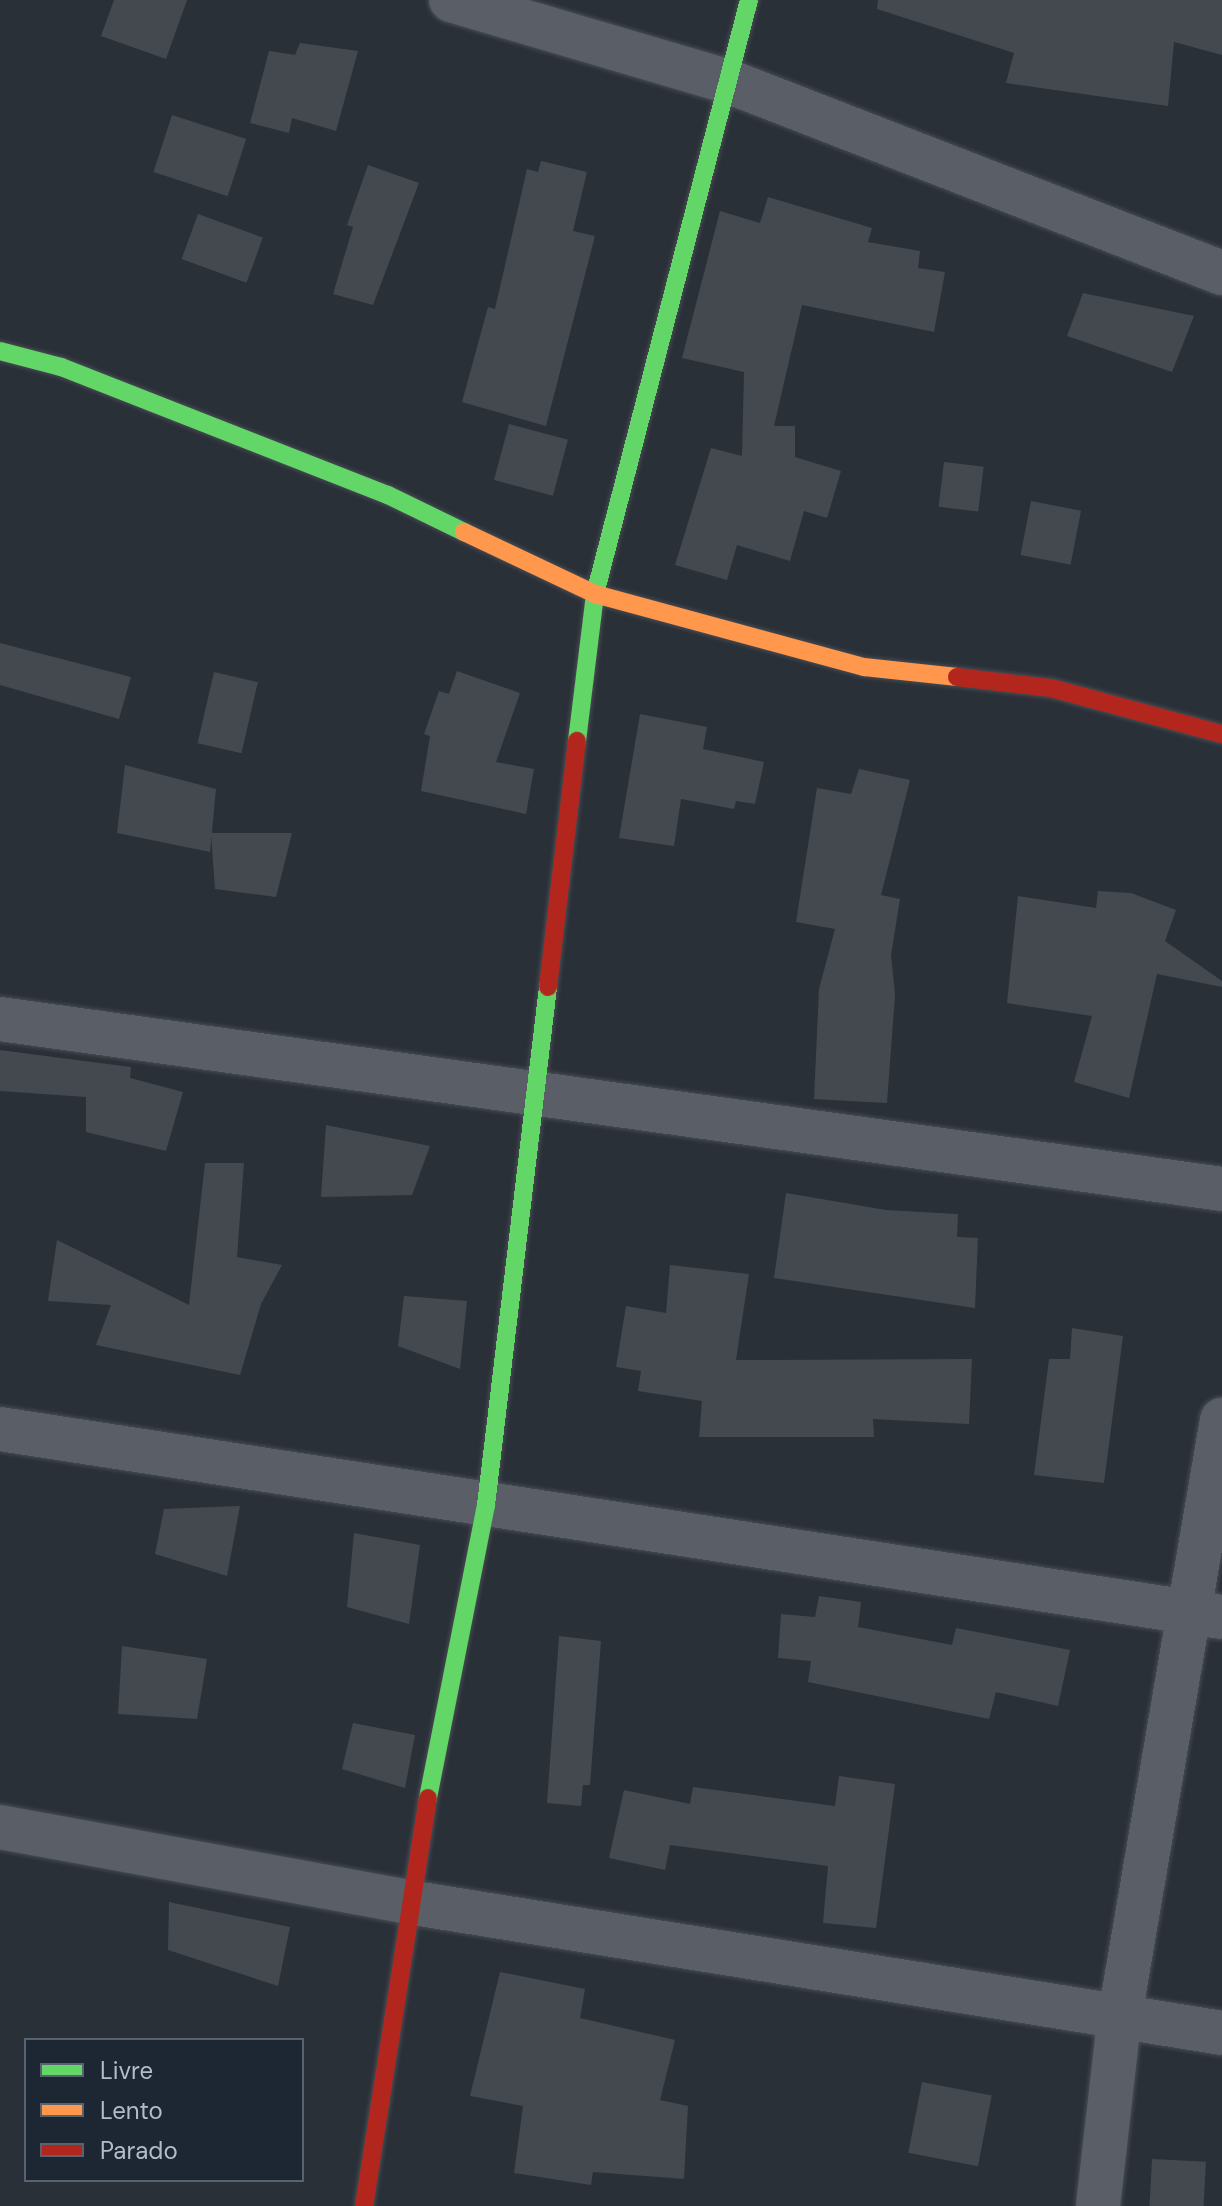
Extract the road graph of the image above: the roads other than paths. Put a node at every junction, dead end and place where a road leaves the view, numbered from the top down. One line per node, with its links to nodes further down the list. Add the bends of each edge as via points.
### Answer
1 (451, 0): 3 (street)
2 (749, 0): 3 (street)
3 (730, 82): 4 (street); 6 (street)
4 (1222, 273)
5 (0, 351): 6 (street, via 61,367 388,495)
6 (595, 594): 7 (street, via 864,667 1051,688); 9 (street)
7 (1222, 734)
8 (0, 1019): 9 (street)
9 (531, 1097): 10 (street); 13 (street)
10 (1222, 1189)
11 (1222, 1420): 14 (street)
12 (0, 1429): 13 (street)
13 (486, 1505): 14 (street); 16 (street)
14 (1206, 1615): 17 (street)
15 (0, 1827): 16 (street)
16 (408, 1902): 17 (street); 19 (street)
17 (1119, 2021): 18 (street); 20 (street)
18 (1222, 2033)
19 (364, 2206)
20 (1098, 2206)

